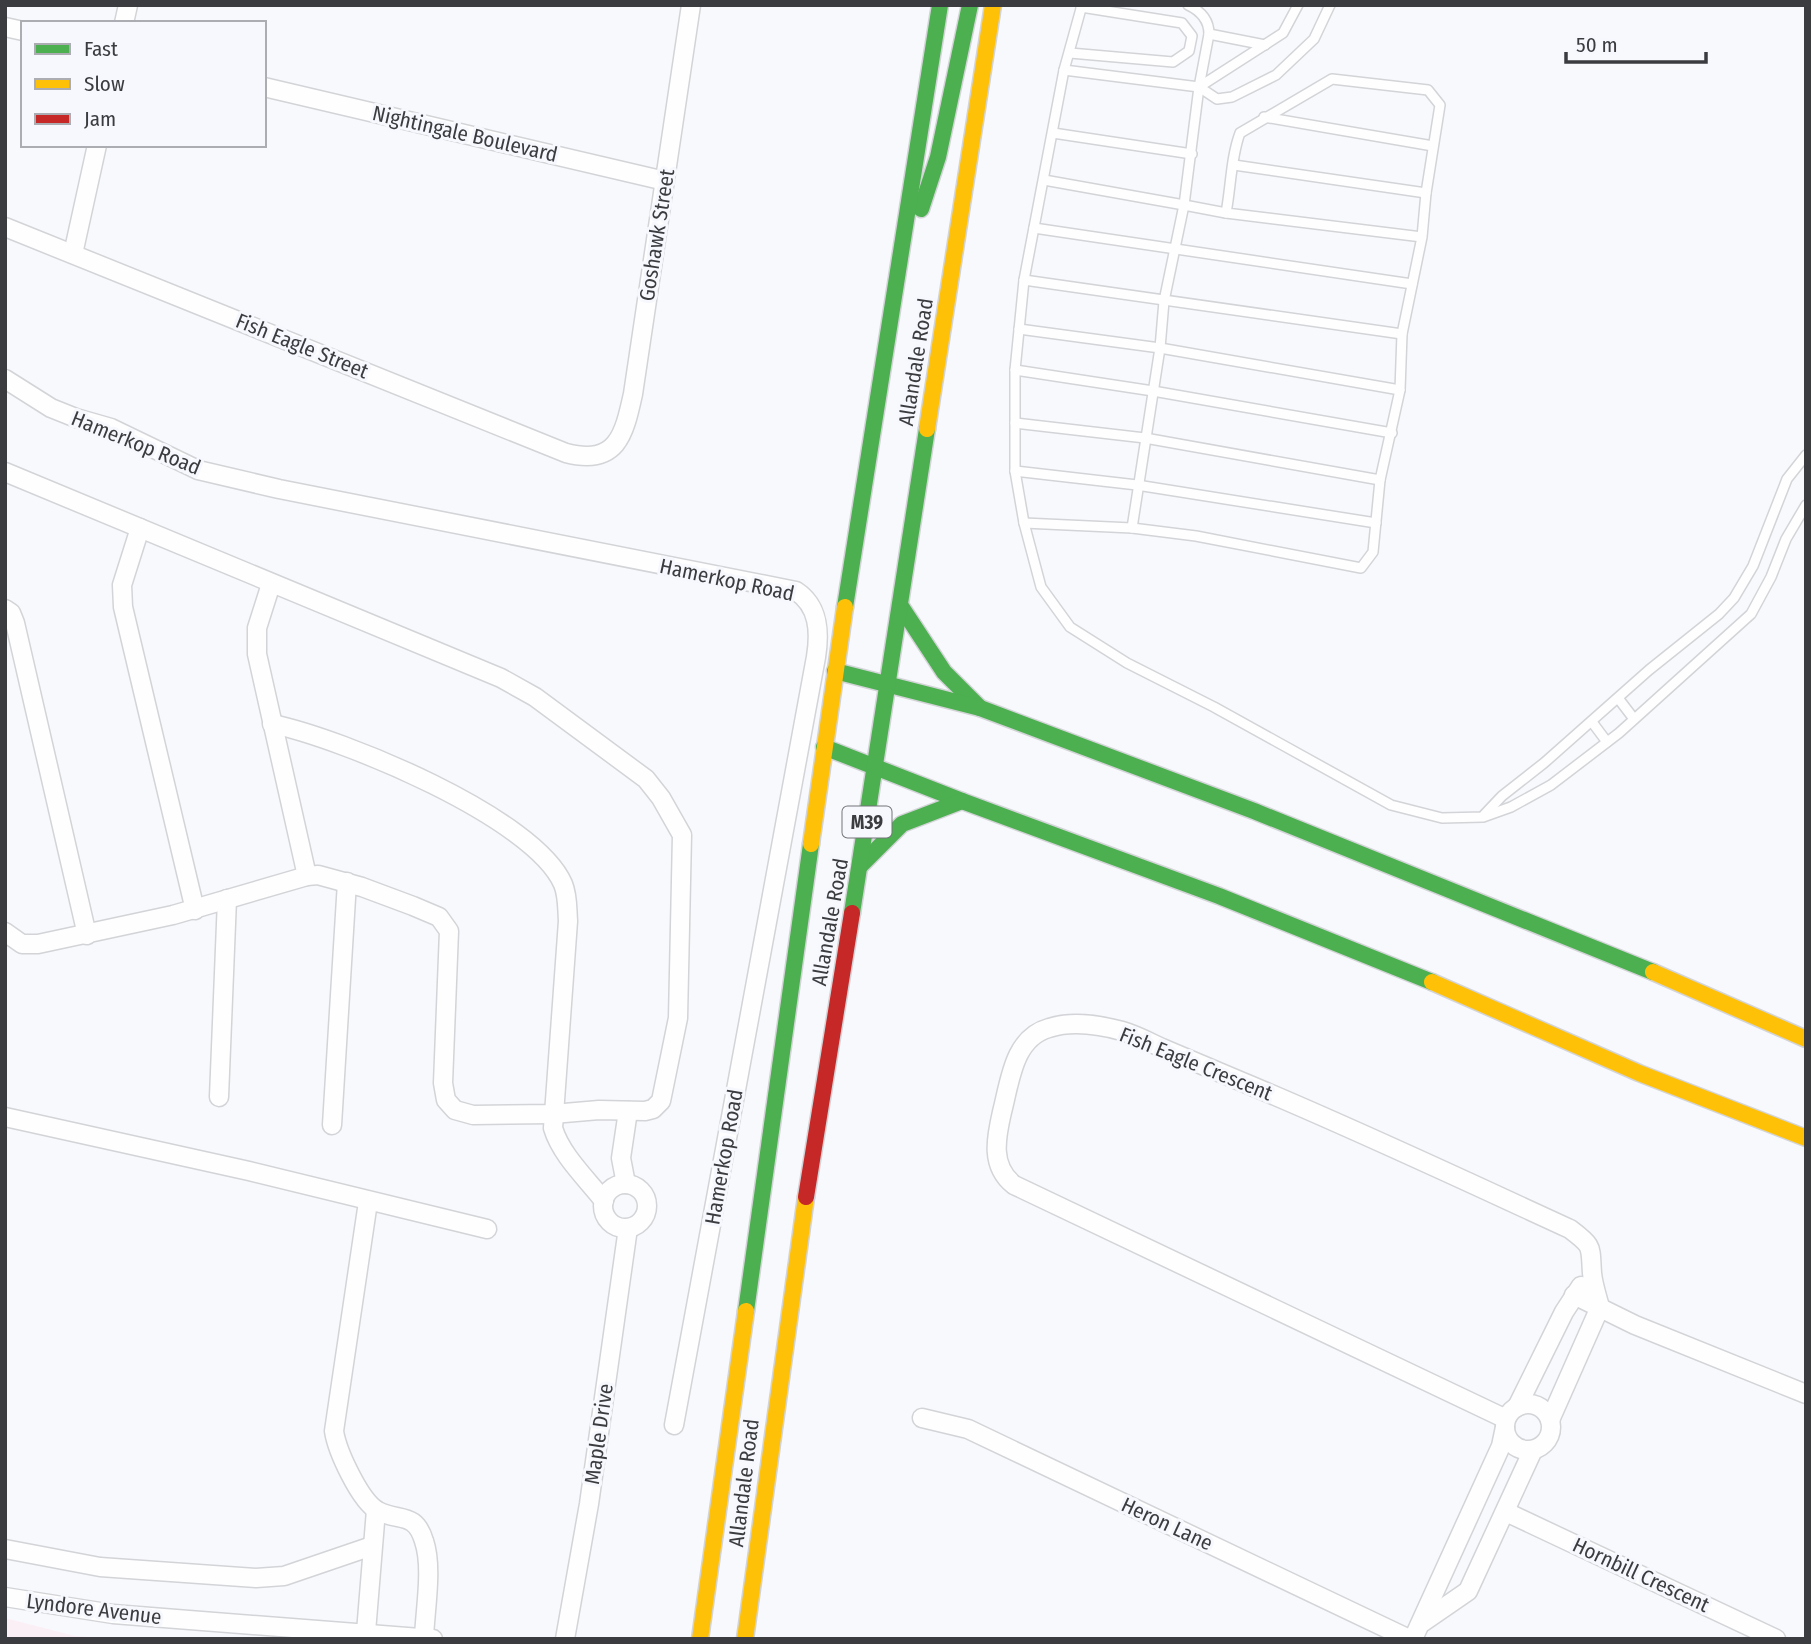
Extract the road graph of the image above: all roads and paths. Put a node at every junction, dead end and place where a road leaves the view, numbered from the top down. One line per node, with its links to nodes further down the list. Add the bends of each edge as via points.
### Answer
1 (691, 5): 24 (street, Goshawk Street)
2 (940, 5): 35 (main road, Allandale Road / M39)
3 (970, 5): 35 (main road, via 938,157)
4 (993, 5): 13 (main road, Allandale Road / M39)
5 (999, 5): 13 (main road)
6 (1298, 5): 11 (lane, via 1283,33)
7 (1330, 5): 16 (lane, via 1314,39 1276,75 1232,97 1217,99)
8 (1082, 6): 12 (lane); 12 (lane, via 1182,23 1192,36 1189,51 1174,62)
9 (1194, 6): 10 (lane)
10 (1209, 34): 11 (lane); 16 (lane)
11 (1265, 45): 16 (lane)
12 (1070, 52): 14 (lane)
13 (985, 63): 59 (main road, Allandale Road / M39)
14 (1064, 70): 16 (lane); 18 (lane)
15 (266, 87): 24 (street, Nightingale Boulevard)
16 (1199, 87): 21 (lane)
17 (1264, 117): 19 (lane); 19 (lane, via 1332,79 1429,90 1440,105); 22 (lane, via 1240,132)
18 (1053, 133): 21 (lane); 23 (lane)
19 (1433, 146): 25 (lane)
20 (97, 147): 32 (street)
21 (1192, 154): 26 (lane)
22 (1234, 165): 25 (lane); 27 (lane)
23 (1044, 180): 26 (lane); 29 (lane)
24 (665, 181): 47 (street, Goshawk Street, via 627,422 618,442)
25 (1426, 193): 30 (lane)
26 (1184, 205): 27 (lane); 31 (lane)
27 (1226, 213): 30 (lane)
28 (5, 227): 32 (street, Fish Eagle Street)
29 (1034, 229): 31 (lane); 33 (lane)
30 (1422, 237): 34 (lane)
31 (1175, 250): 34 (lane); 36 (lane)
32 (73, 254): 47 (street, Fish Eagle Street, via 566,453)
33 (1024, 280): 36 (lane); 37 (lane)
34 (1412, 285): 38 (lane)
35 (895, 291): 61 (main road, Allandale Road / M39)
36 (1164, 301): 38 (lane); 39 (lane)
37 (1019, 329): 39 (lane); 40 (lane)
38 (1402, 334): 42 (lane)
39 (1160, 348): 42 (lane); 43 (lane)
40 (1015, 370): 43 (lane); 44 (lane)
41 (5, 379): 99 (street, Hamerkop Road, via 51,408 111,428 198,470 796,591 807,598 818,632 816,657)
42 (1400, 390): 45 (lane)
43 (1153, 391): 45 (lane); 46 (lane)
44 (1015, 423): 46 (lane); 49 (lane)
45 (1392, 433): 51 (lane)
46 (1145, 438): 51 (lane); 52 (lane)
47 (601, 455)
48 (1806, 455): 63 (lane, via 1787,479 1753,566 1734,598)
49 (1015, 471): 52 (lane); 54 (lane)
50 (5, 472): 56 (street)
51 (1380, 480): 55 (lane)
52 (1138, 485): 55 (lane); 57 (lane)
53 (1806, 505): 65 (lane, via 1751,614)
54 (1024, 523): 57 (lane); 72 (lane, via 1041,587 1070,627 1127,663 1391,805 1442,818)
55 (1376, 523): 57 (lane, via 1373,552 1361,568)
56 (140, 528): 58 (street); 77 (street, via 122,585 123,607)
57 (1132, 528)
58 (271, 584): 67 (street, via 256,644); 82 (street, via 518,687 646,779 661,798 677,823 683,846 678,1018 661,1101 649,1110)
59 (900, 605): 62 (main road, Allandale Road / M39); 64 (main road, via 932,656)
60 (5, 609): 79 (street, via 15,623)
61 (835, 671): 62 (main road); 69 (main road, Allandale Road / M39)
62 (888, 685): 64 (main road); 70 (main road, Allandale Road / M39)
63 (1618, 698): 65 (lane); 66 (lane)
64 (980, 708): 80 (main road, via 1254,811 1680,983)
65 (1634, 719): 68 (lane)
66 (1591, 722): 68 (lane); 72 (lane)
67 (272, 724): 74 (street); 83 (street, via 338,744 466,801 533,846 551,865 563,883 568,921)
68 (1607, 742): 72 (lane, via 1551,785)
69 (824, 747): 70 (main road); 111 (main road, Allandale Road / M39)
70 (874, 767): 71 (main road); 73 (main road, Allandale Road / M39)
71 (962, 801): 73 (main road, via 902,824); 86 (main road, via 1231,901 1482,1002 1639,1073)
72 (1483, 817)
73 (861, 865): 112 (main road, Allandale Road / M39, via 790,1298)
74 (307, 876): 75 (street); 76 (street)
75 (347, 882): 83 (street, via 439,917 449,931 443,1083 450,1105 473,1115); 85 (street)
76 (226, 900): 77 (street); 81 (street)
77 (194, 909): 79 (street)
78 (5, 932): 79 (street, via 30,945)
79 (87, 935)
80 (1806, 1039)
81 (219, 1097)
82 (628, 1111): 83 (street); 87 (street, via 621,1158)
83 (553, 1114): 88 (street, via 557,1140)
84 (5, 1117): 89 (street)
85 (332, 1125)
86 (1806, 1138)
87 (626, 1184): 88 (street, via 612,1188); 90 (street, via 644,1194 647,1207 642,1220)
88 (604, 1201): 90 (street, via 610,1222)
89 (368, 1202): 91 (street); 101 (street, via 334,1431 344,1464)
90 (628, 1227): 110 (street, Maple Drive)
91 (486, 1229)
92 (1592, 1272): 93 (street); 94 (street, Fish Eagle Crescent); 97 (street, Fish Eagle Crescent, via 1590,1247 1570,1229 1123,1031 1091,1025 1046,1028 1015,1060 996,1135 1000,1170 1014,1185)
93 (1574, 1295): 94 (street); 97 (street)
94 (1600, 1307): 95 (street); 98 (street)
95 (1806, 1394)
96 (922, 1418): 107 (street, Heron Lane, via 968,1429)
97 (1509, 1418): 98 (street, via 1525,1404 1540,1407); 100 (street, via 1510,1443); 107 (street, via 1501,1446)
98 (1550, 1420): 100 (street, via 1546,1442)
99 (674, 1425)
100 (1533, 1450): 102 (street)
101 (376, 1510): 103 (street); 108 (street, via 413,1521 425,1542)
102 (1506, 1512): 107 (street, via 1468,1591); 113 (street, Hornbill Crescent)
103 (372, 1546): 104 (street, via 284,1576 256,1578 100,1567); 106 (street)
104 (5, 1549)
105 (5, 1597): 106 (street, Lyndore Avenue, via 113,1614)
106 (366, 1632): 108 (street, Lyndore Avenue)
107 (1414, 1634)
108 (424, 1638): 109 (street, Lyndore Avenue)
109 (435, 1639)
110 (565, 1639)
111 (700, 1639)
112 (745, 1639)
113 (1776, 1639)

